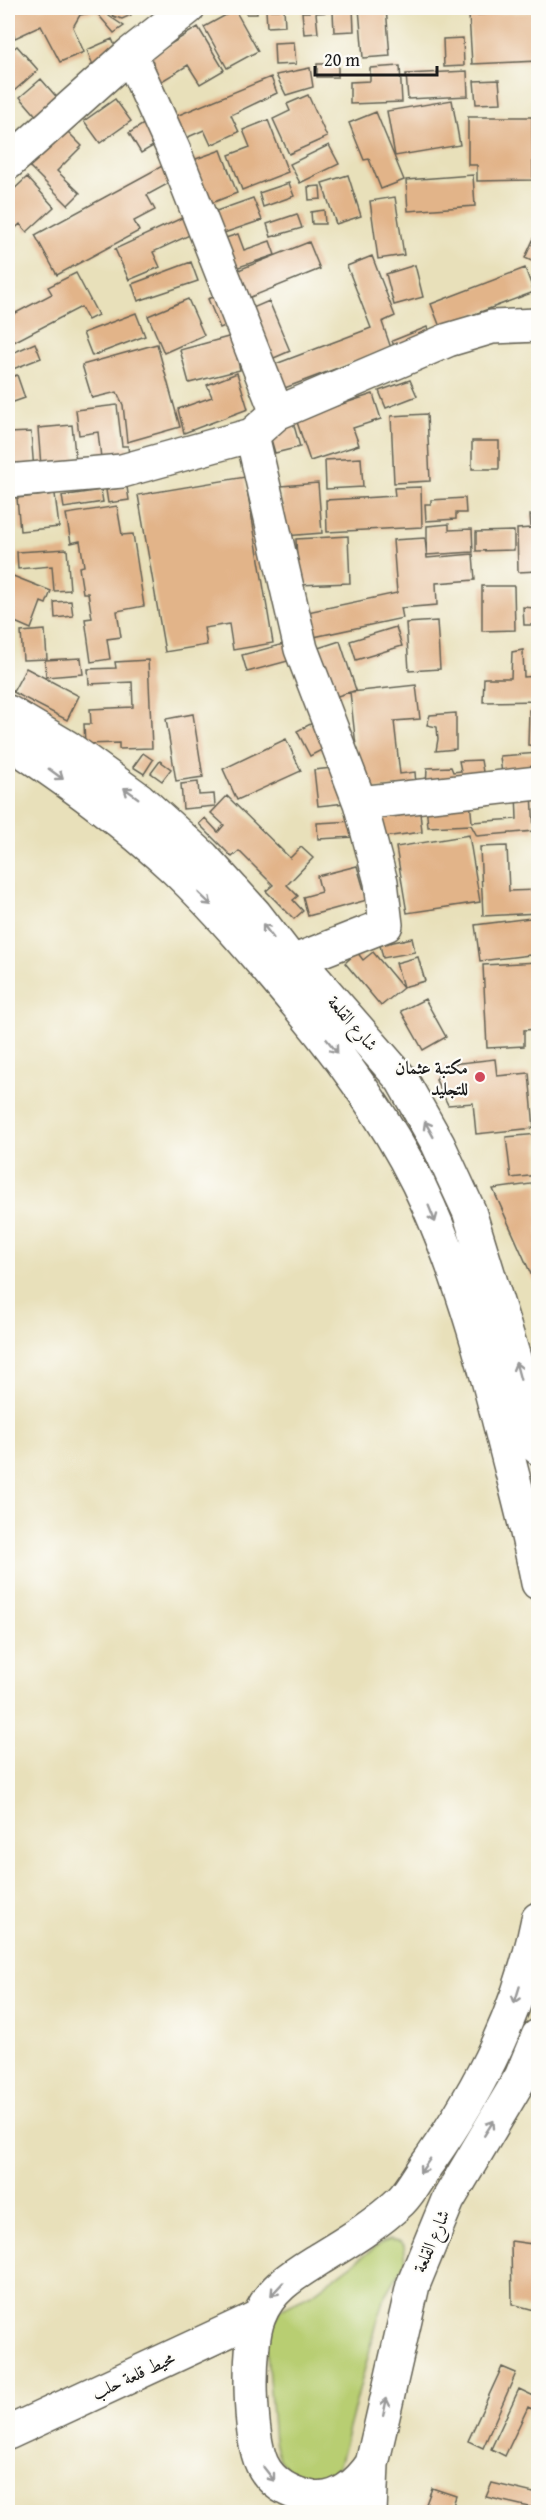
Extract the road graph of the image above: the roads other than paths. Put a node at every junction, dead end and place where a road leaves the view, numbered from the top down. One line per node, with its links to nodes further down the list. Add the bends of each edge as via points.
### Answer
1 (188, 8): 2 (street)
2 (130, 54): 3 (street); 5 (street, via 174,151)
3 (8, 163)
4 (538, 325): 5 (street, via 492,327 447,340)
5 (277, 413): 6 (street)
6 (252, 435): 7 (street, via 122,471); 11 (street, via 301,649)
7 (8, 481)
8 (8, 712): 12 (street, شارع القلعة, one-way to 8, via 203,857 139,799 67,747)
9 (8, 741): 14 (street, one-way to 14, via 132,831 213,906 340,1056 387,1128 428,1204 460,1284 485,1366)
10 (538, 783): 11 (street)
11 (360, 803): 12 (street, via 381,882 386,925)
12 (292, 962): 13 (street, شارع القلعة, one-way to 12, via 469,1211 438,1144 402,1080 310,974)
13 (538, 1448)
14 (538, 1584)
15 (538, 1919): 17 (street, one-way to 17, via 511,2014 485,2073)
16 (538, 2036): 18 (street, شارع القلعة, one-way to 16, via 520,2077)
17 (401, 2200): 18 (street); 19 (street, one-way to 19, via 363,2230 290,2276 270,2296)
18 (435, 2227): 21 (street, شارع القلعة, one-way to 18, via 413,2284)
19 (258, 2317): 20 (street, محيط قلعة حلب); 21 (street, one-way to 21, via 250,2373 256,2444 262,2465 276,2483 296,2494 318,2498 340,2494 359,2482)
20 (8, 2433)
21 (372, 2464): 22 (street, شارع القلعة)
22 (370, 2512)

